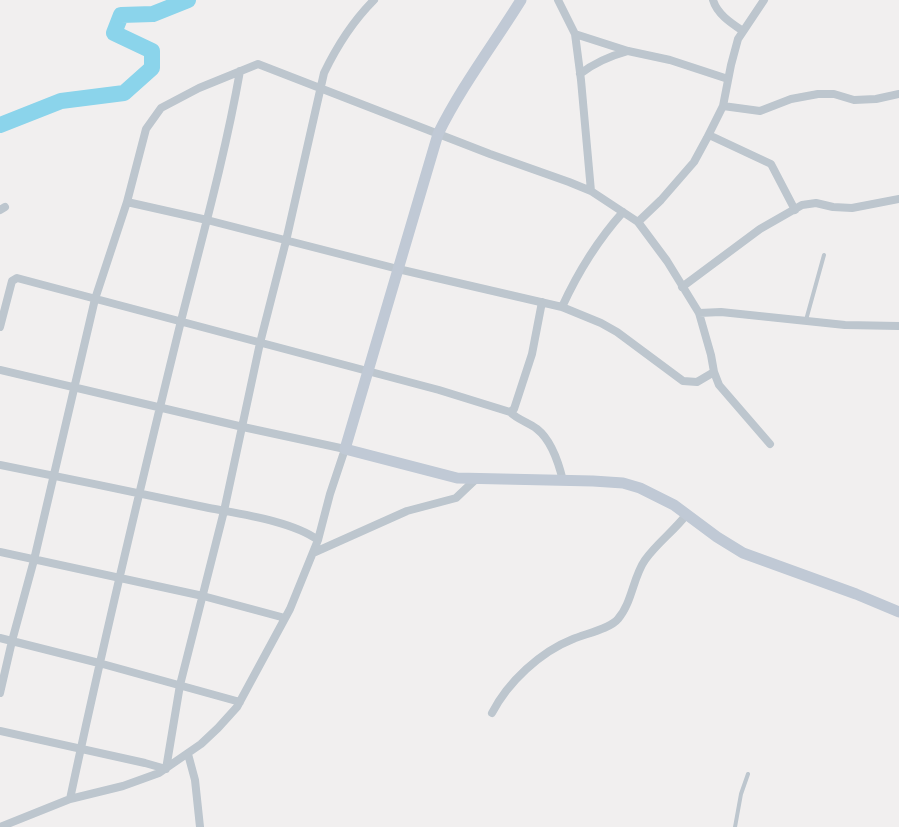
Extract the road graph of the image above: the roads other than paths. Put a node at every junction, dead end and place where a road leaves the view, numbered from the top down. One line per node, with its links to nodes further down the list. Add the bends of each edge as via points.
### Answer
1 (374, 0): 12 (street, via 335,50)
2 (520, 0): 15 (street)
3 (558, 0): 7 (street)
4 (712, 0): 6 (street, via 731,23)
5 (764, 0): 6 (street)
6 (743, 31): 11 (street)
7 (575, 34): 8 (street); 10 (street)
8 (628, 51): 10 (street, via 609,56); 11 (street, via 670,60)
9 (240, 72): 12 (street, via 258,64); 19 (street, via 161,108 146,128); 22 (street)
10 (580, 74): 17 (street)
11 (728, 79): 14 (street)
12 (320, 88): 15 (street); 24 (street)
13 (899, 94): 14 (street, via 854,100 834,94 818,94 791,99 760,111)
14 (723, 106): 16 (street)
15 (438, 134): 17 (street); 26 (street)
16 (709, 135): 20 (street, via 772,164); 23 (street, via 694,162)
17 (591, 191): 21 (street)
18 (899, 199): 20 (street, via 852,208 816,203 802,205)
19 (127, 202): 22 (street); 28 (street)
20 (795, 210): 27 (street, via 760,229)
21 (623, 212): 23 (street); 30 (street, via 597,243)
22 (207, 220): 24 (street); 32 (street)
23 (638, 222): 27 (street)
24 (286, 242): 26 (street); 36 (street)
25 (824, 255): 33 (lane)
26 (398, 269): 29 (street); 38 (street)
27 (682, 286): 31 (street)
28 (95, 299): 32 (street); 35 (street, via 16,278 12,281); 40 (street)
29 (542, 302): 30 (street); 42 (street, via 530,360 514,409)
30 (562, 307): 39 (street, via 617,332 683,380 697,382)
31 (699, 314): 33 (street, via 721,312); 39 (street)
32 (181, 322): 36 (street); 41 (street)
33 (806, 322): 34 (street)
34 (899, 326)
35 (0, 327)
36 (260, 343): 38 (street); 43 (street)
37 (0, 370): 40 (street)
38 (367, 372): 42 (street); 45 (street)
39 (714, 372): 44 (street, via 727,396)
40 (74, 386): 41 (street); 47 (street)
41 (161, 407): 43 (street); 50 (street)
42 (510, 412): 49 (street, via 546,438)
43 (243, 427): 45 (street); 51 (street)
44 (770, 444)
45 (345, 449): 48 (street, via 446,476); 53 (street)
46 (0, 466): 47 (street)
47 (54, 476): 50 (street); 56 (street)
48 (476, 479): 49 (street); 55 (street, via 456,498 407,511)
49 (563, 481): 52 (street, via 623,483 640,488)
50 (139, 493): 51 (street); 57 (street)
51 (224, 511): 53 (street, via 290,526); 58 (street)
52 (686, 514): 59 (street, via 743,553); 67 (street, via 675,530 644,560 618,620 552,648 499,698)
53 (318, 540): 55 (street)
54 (0, 552): 56 (street)
55 (313, 553): 60 (street)
56 (34, 560): 57 (street); 62 (street)
57 (120, 579): 58 (street); 63 (street)
58 (204, 596): 60 (street); 64 (street)
59 (899, 612)
60 (285, 618): 66 (street)
61 (0, 638): 62 (street)
62 (12, 640): 63 (street); 65 (street)
63 (99, 662): 64 (street); 69 (street)
64 (180, 685): 66 (street); 71 (street)
65 (0, 693)
66 (240, 702): 70 (street, via 218,728)
67 (492, 712)
68 (0, 731): 69 (street)
69 (82, 749): 71 (street); 73 (street)
70 (188, 754): 71 (street); 75 (street, via 195,780)
71 (166, 769): 73 (street, via 123,786)
72 (748, 774): 76 (lane)
73 (70, 799): 74 (street)
74 (0, 826)
75 (200, 827)
76 (735, 827)

